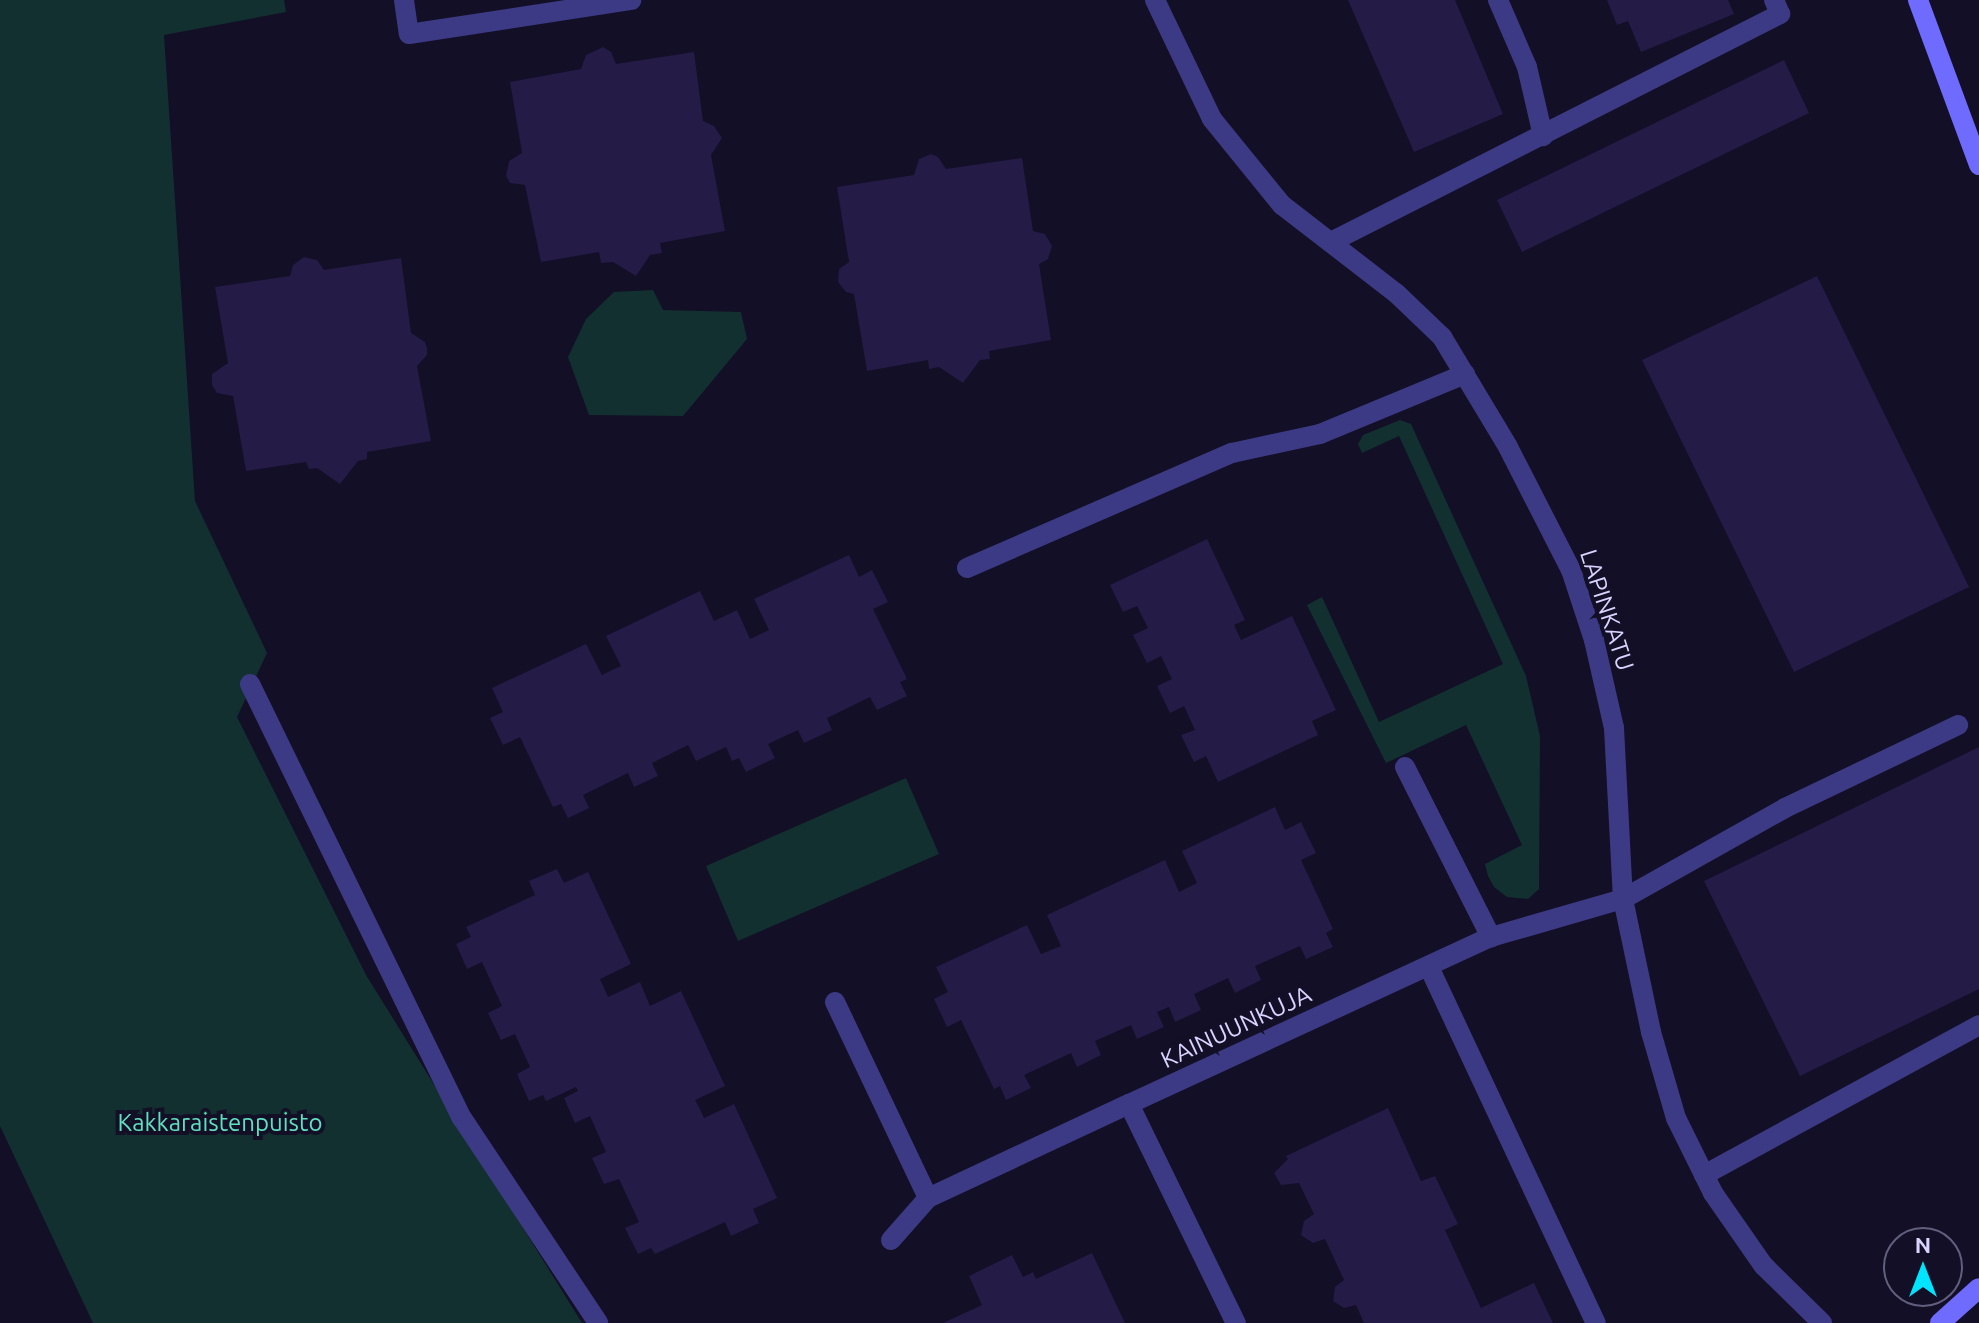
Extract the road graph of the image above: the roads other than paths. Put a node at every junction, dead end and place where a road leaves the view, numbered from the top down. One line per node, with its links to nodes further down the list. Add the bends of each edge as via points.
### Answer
1 (404, 0): 2 (street, via 409,34)
2 (631, 0)
3 (1155, 0): 9 (street, LAPINKATU, via 1212,119 1282,205)
4 (1498, 0): 7 (street, via 1527,67)
5 (1774, 0): 7 (street, via 1780,14)
6 (1918, 0): 8 (street)
7 (1543, 136): 9 (street)
8 (1979, 165)
9 (1331, 242): 10 (street, LAPINKATU, via 1442,337)
10 (1465, 374): 11 (street, via 1320,434 1232,453); 15 (street, LAPINKATU, via 1571,570 1594,640 1614,728)
11 (967, 568)
12 (250, 684): 25 (street, via 462,1118)
13 (1958, 725): 15 (street, KAINUUNKUJA, via 1785,808)
14 (1405, 767): 16 (street)
15 (1623, 899): 16 (street, KAINUUNKUJA); 21 (street, LAPINKATU, via 1651,1032 1676,1118)
16 (1491, 937): 17 (street, KAINUUNKUJA)
17 (1429, 967): 20 (street, KAINUUNKUJA); 27 (street)
18 (835, 1002): 22 (street)
19 (1979, 1025): 21 (street)
20 (1129, 1104): 22 (street, KAINUUNKUJA); 26 (street)
21 (1704, 1175): 28 (street, LAPINKATU, via 1763,1265)
22 (928, 1198): 23 (street, KAINUUNKUJA)
23 (891, 1240)
24 (1979, 1288): 29 (street)
25 (598, 1323)
26 (1236, 1323)
27 (1596, 1323)
28 (1822, 1323)
29 (1940, 1323)

